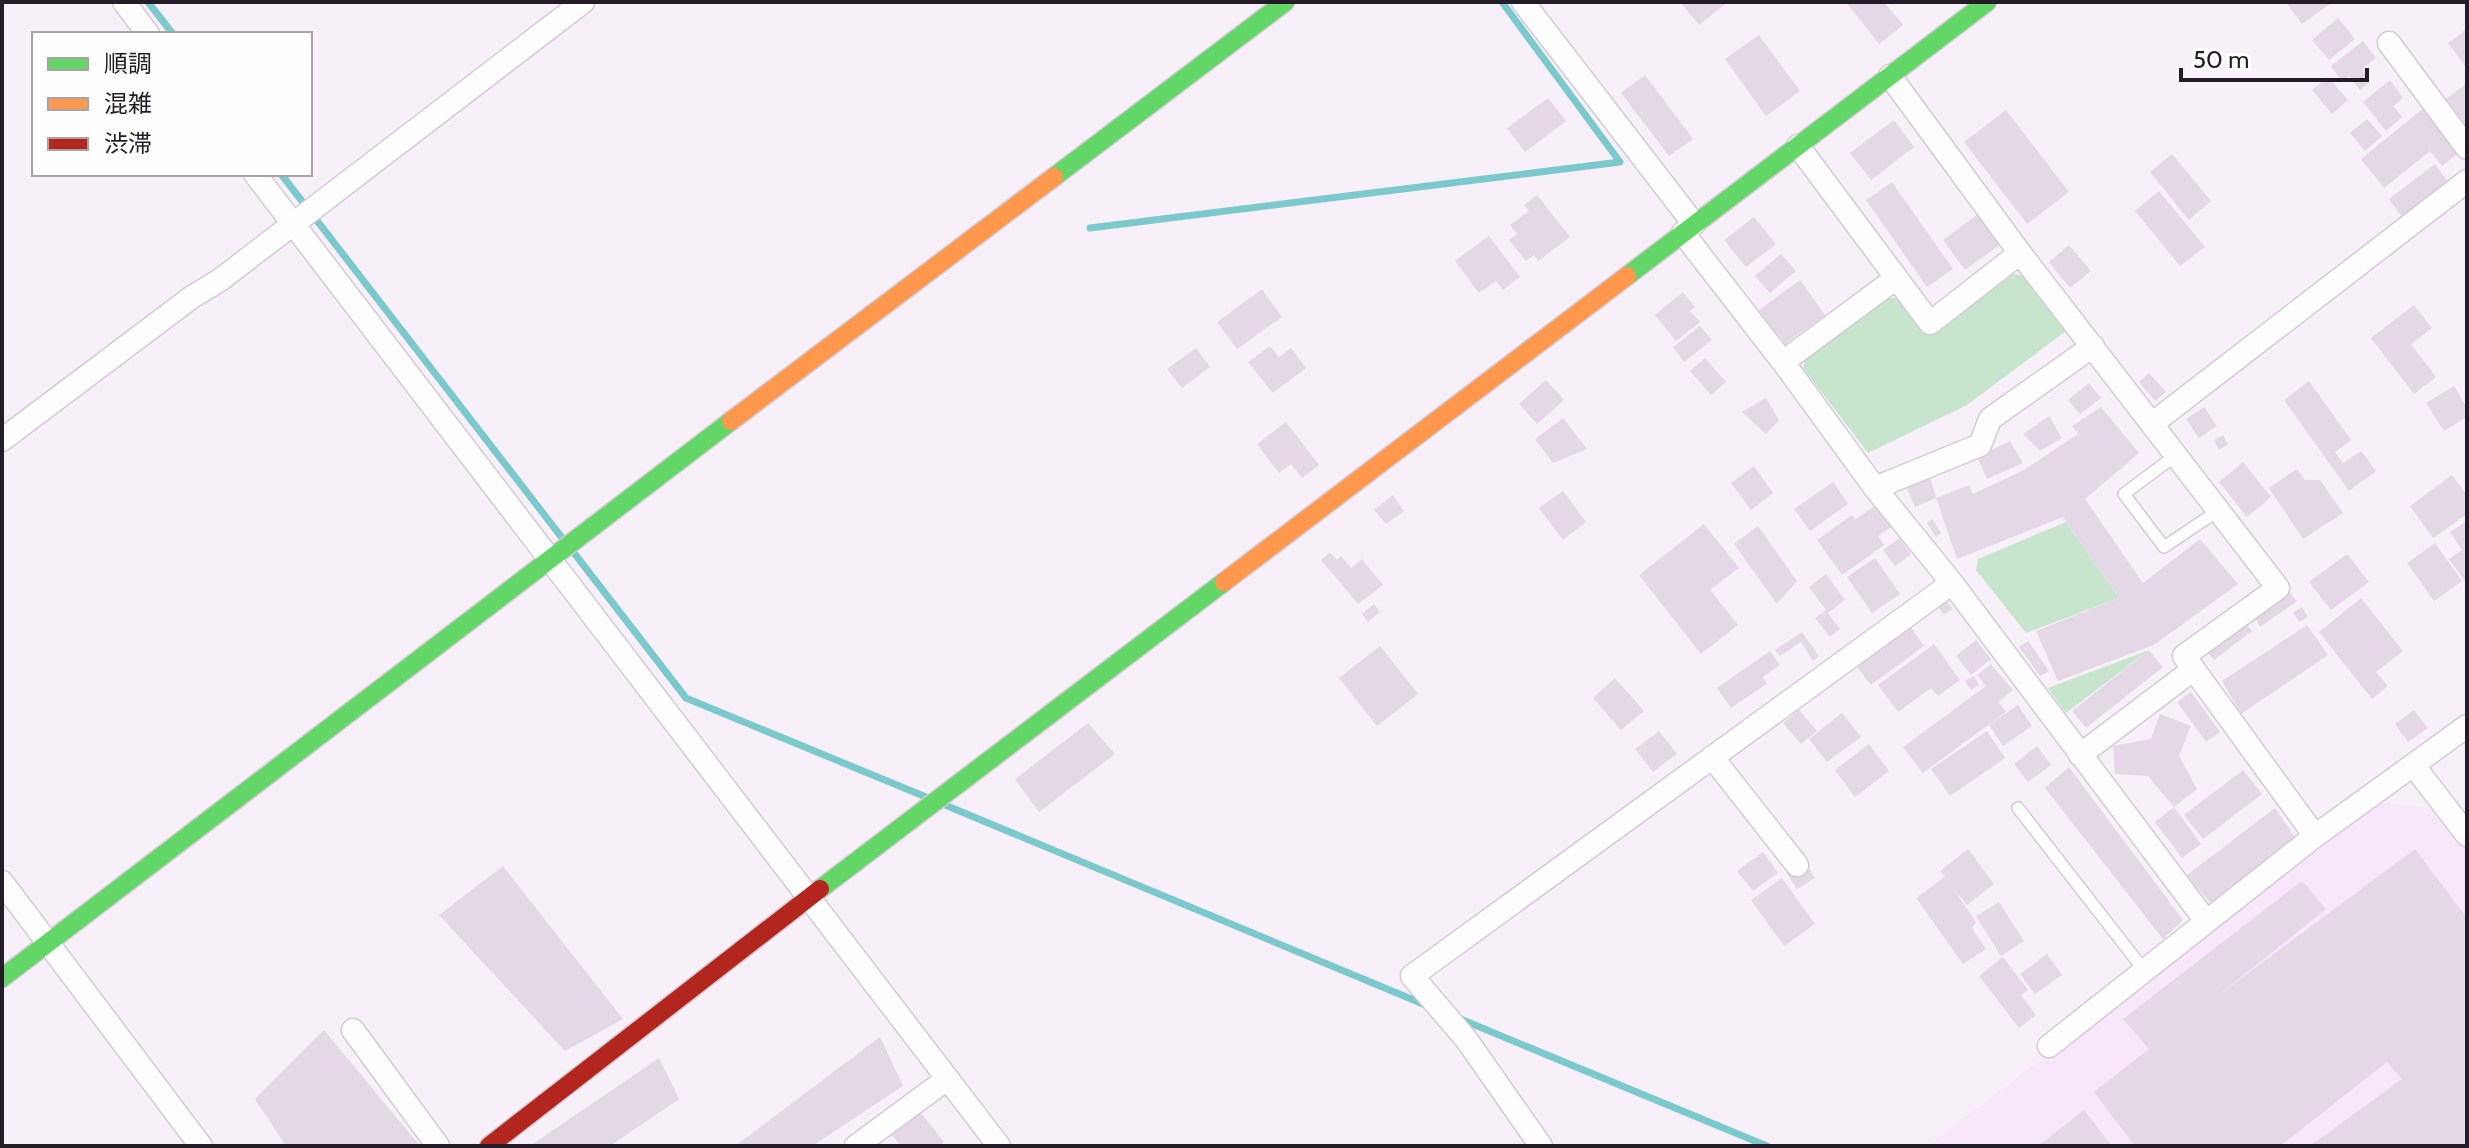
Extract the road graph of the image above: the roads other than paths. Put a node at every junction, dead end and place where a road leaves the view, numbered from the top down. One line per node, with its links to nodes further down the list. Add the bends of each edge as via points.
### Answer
1 (124, 2): 6 (street)
2 (583, 2): 13 (street)
3 (1285, 2): 24 (street)
4 (1523, 2): 14 (street)
5 (1987, 2): 8 (street)
6 (146, 32)
7 (2389, 43): 10 (street)
8 (1890, 76): 9 (street); 15 (street)
9 (1798, 146): 14 (street); 16 (street)
10 (2467, 148)
11 (257, 176): 13 (street)
12 (2467, 181): 19 (street)
13 (294, 224): 20 (street); 24 (street)
14 (1689, 229): 18 (street); 36 (street)
15 (2020, 253): 16 (street, via 1930,323); 17 (street)
16 (1895, 279): 18 (street)
17 (2093, 346): 19 (street); 22 (street, via 1990,419 1980,445)
18 (1783, 362): 22 (street)
19 (2153, 423): 21 (street)
20 (2, 440)
21 (2177, 454): 23 (street); 23 (lane, via 2124,494 2132,505 2164,547)
22 (1875, 488): 25 (street)
23 (2219, 510): 26 (street, via 2278,588 2184,656)
24 (550, 558): 36 (street); 38 (street)
25 (1952, 583): 28 (street); 29 (street)
26 (2194, 669): 28 (street); 33 (street)
27 (2467, 726): 30 (street)
28 (2080, 755): 37 (street)
29 (1712, 757): 34 (street); 49 (street, via 1412,976 1466,1039)
30 (2414, 766): 32 (street); 33 (street)
31 (2018, 808): 39 (lane)
32 (2467, 835)
33 (2315, 836): 37 (street)
34 (1797, 865)
35 (2, 882): 38 (street)
36 (809, 898): 43 (street); 46 (street)
37 (2206, 921): 39 (street)
38 (49, 941): 40 (street); 44 (street)
39 (2144, 970): 42 (street)
40 (2, 978)
41 (353, 1030): 45 (street)
42 (2049, 1046)
43 (947, 1079): 47 (street); 48 (street)
44 (201, 1146)
45 (438, 1146)
46 (489, 1146)
47 (856, 1146)
48 (999, 1146)
49 (1541, 1146)

